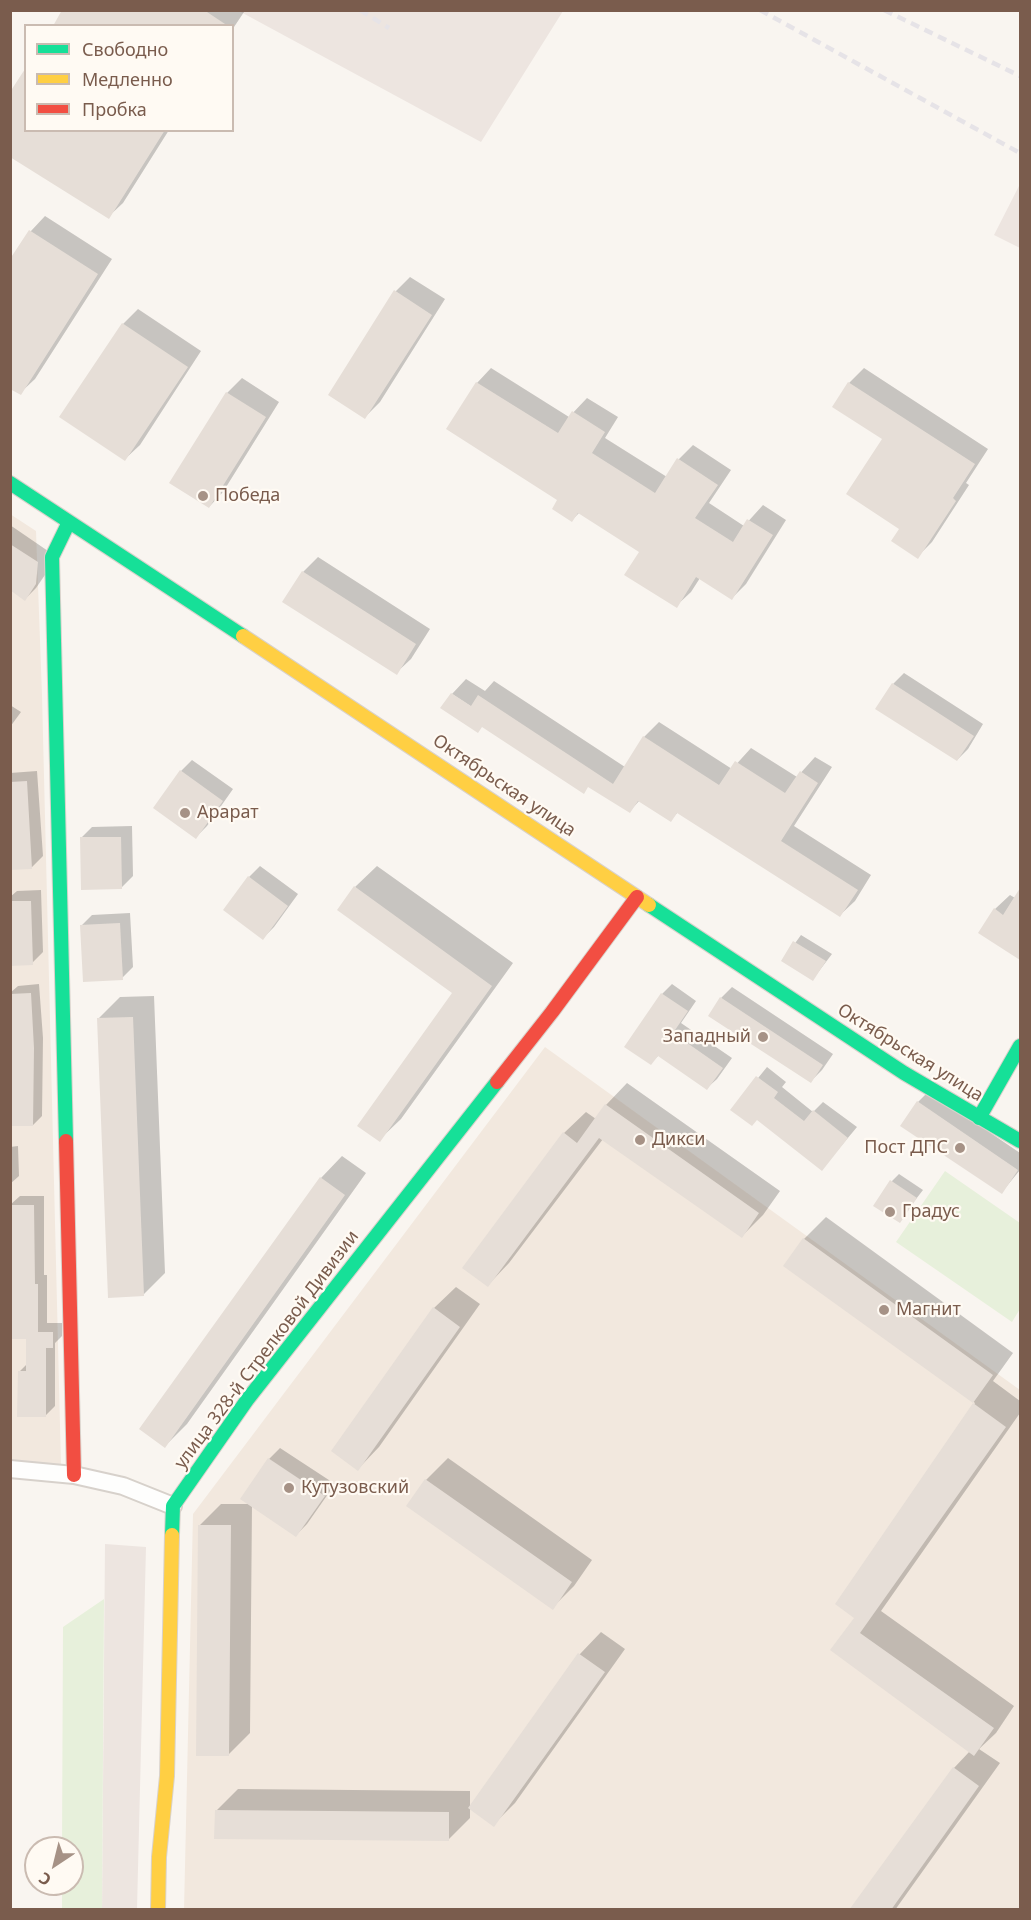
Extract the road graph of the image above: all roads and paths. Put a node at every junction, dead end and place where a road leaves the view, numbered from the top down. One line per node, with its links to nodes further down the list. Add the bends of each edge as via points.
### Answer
1 (10, 483): 2 (street, Октябрьская улица)
2 (69, 522): 3 (street, Октябрьская улица); 8 (street, via 52,557)
3 (637, 897): 5 (street, Октябрьская улица); 9 (street, улица 328-й Стрелковой Дивизии, via 552,1012 247,1400)
4 (1020, 1046): 5 (street)
5 (979, 1118): 6 (street, Октябрьская улица)
6 (1020, 1141)
7 (10, 1469): 8 (street)
8 (74, 1475): 9 (street, via 123,1486)
9 (173, 1506): 10 (street, via 167,1776)
10 (158, 1910)

